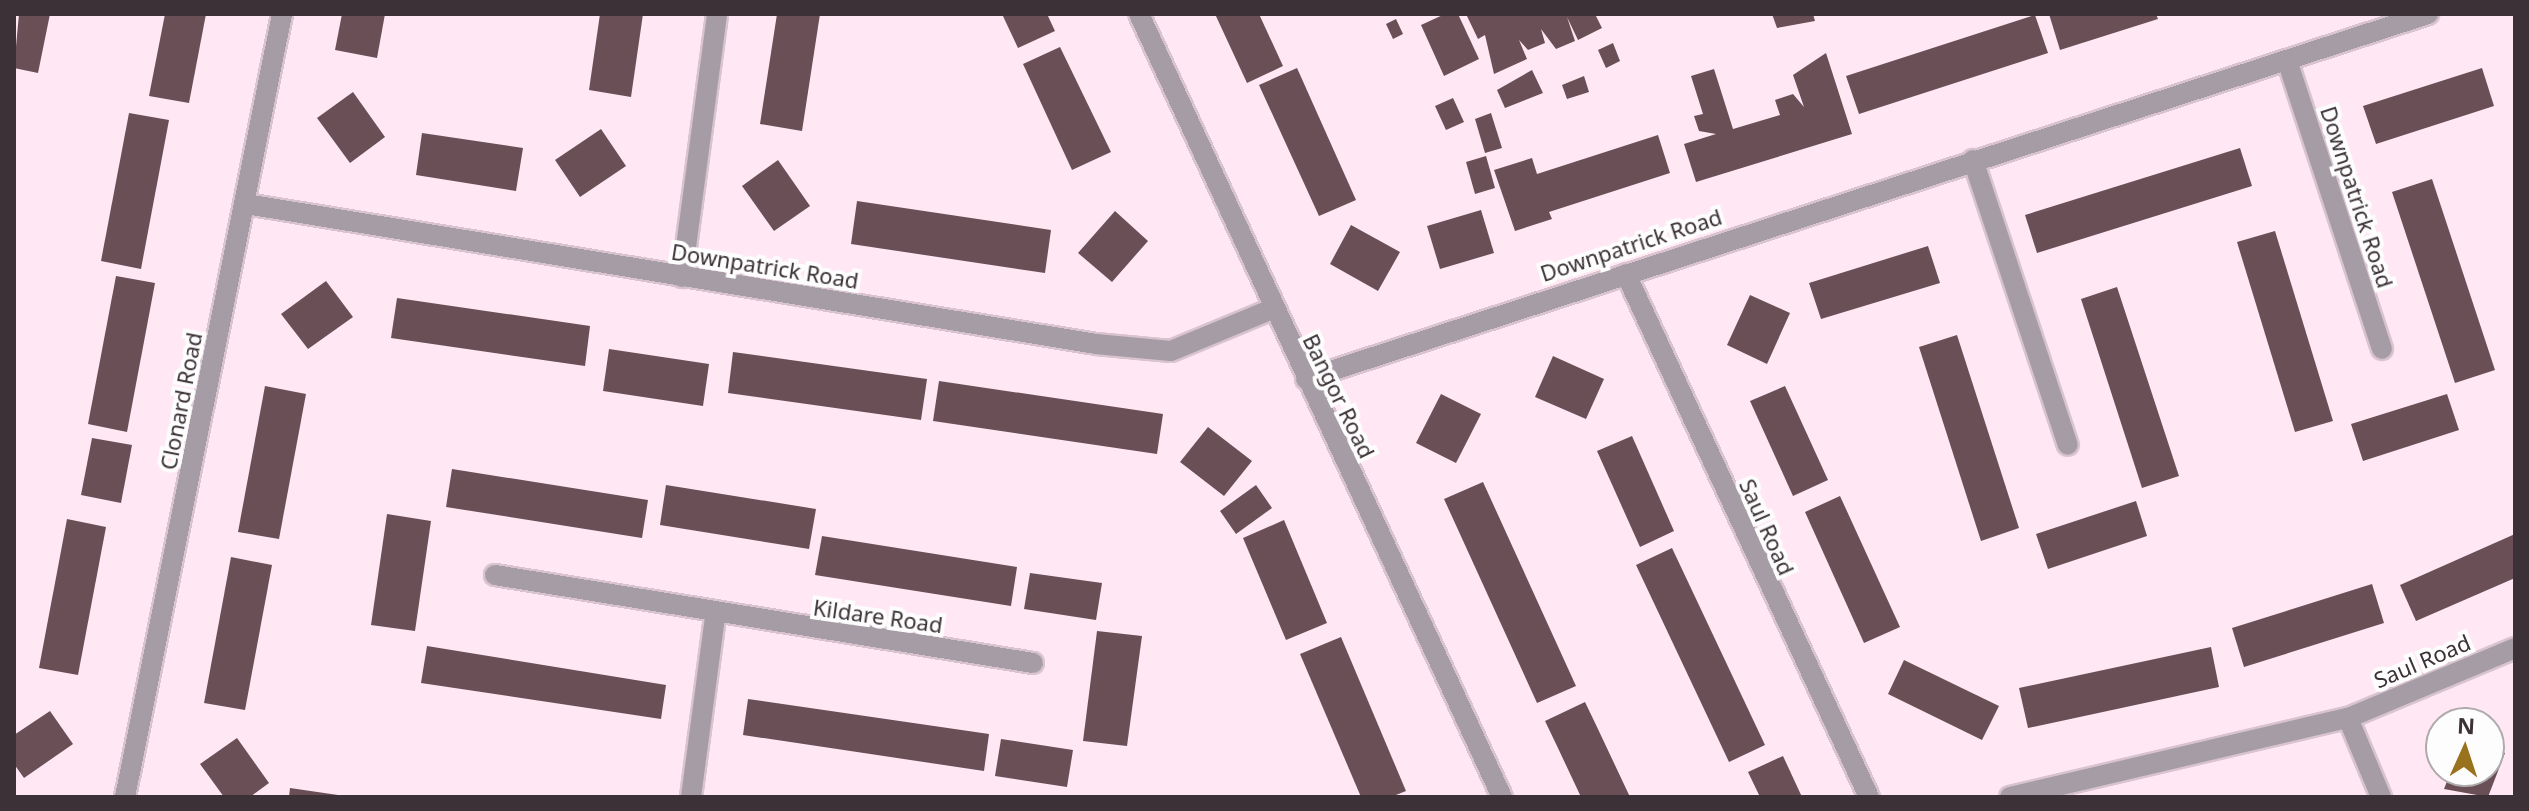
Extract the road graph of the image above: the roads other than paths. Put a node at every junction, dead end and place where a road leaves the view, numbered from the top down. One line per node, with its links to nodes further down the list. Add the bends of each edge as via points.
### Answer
1 (282, 14): 7 (street, Clonard Road)
2 (717, 14): 9 (street)
3 (1139, 14): 10 (street, Bangor Road)
4 (2428, 14): 5 (street, Downpatrick Road)
5 (2287, 60): 6 (street, Downpatrick Road); 11 (street, Downpatrick Road)
6 (1973, 160): 8 (street, Downpatrick Road); 13 (street)
7 (246, 204): 9 (street, Downpatrick Road); 19 (street, Clonard Road)
8 (1626, 274): 12 (street, Downpatrick Road); 22 (street, Saul Road)
9 (682, 277): 10 (street, Downpatrick Road, via 1171,351)
10 (1270, 310): 12 (street, Bangor Road)
11 (2382, 349)
12 (1306, 379): 21 (street, Bangor Road)
13 (2068, 445)
14 (495, 575): 15 (street, Kildare Road)
15 (715, 616): 17 (street, Kildare Road); 20 (street)
16 (2515, 648): 18 (street, Saul Road)
17 (1033, 663)
18 (2348, 718): 23 (street, Saul Road); 24 (street)
19 (125, 797)
20 (691, 797)
21 (1502, 797)
22 (1869, 797)
23 (2010, 797)
24 (2381, 797)

